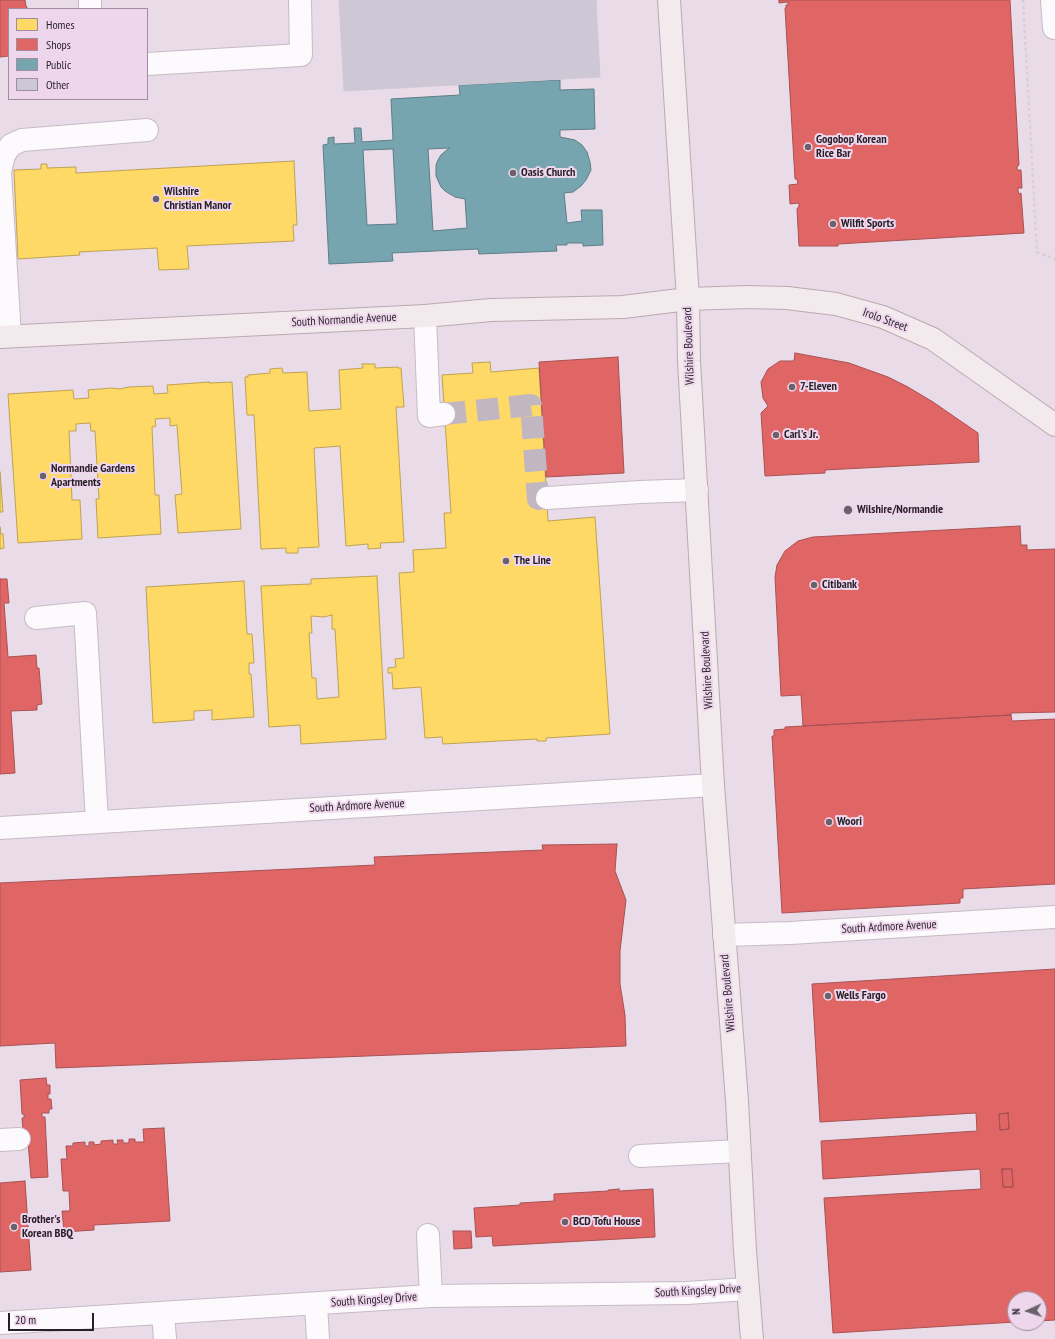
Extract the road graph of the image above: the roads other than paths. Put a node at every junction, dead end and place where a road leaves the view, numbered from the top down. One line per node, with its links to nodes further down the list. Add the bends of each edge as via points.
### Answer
1 (300, 0): 5 (street, via 301,55)
2 (669, 0): 7 (main road, Wilshire Boulevard)
3 (1053, 1): 4 (street)
4 (1055, 28)
5 (148, 64)
6 (147, 130): 9 (street, via 22,140 11,145 4,155 0,172)
7 (688, 299): 8 (main road, South Normandie Avenue, via 623,307 491,310); 11 (main road, Irolo Street, via 787,298 836,304 882,317 933,339); 12 (main road, Wilshire Boulevard)
8 (425, 316): 9 (main road, South Normandie Avenue); 10 (street, via 429,416)
9 (5, 336)
10 (444, 414)
11 (1055, 425)
12 (697, 490): 13 (street); 15 (main road, Wilshire Boulevard)
13 (547, 498)
14 (36, 618): 16 (street, via 86,613)
15 (713, 785): 16 (street, South Ardmore Avenue); 19 (main road, Wilshire Boulevard)
16 (97, 822): 17 (street, South Ardmore Avenue)
17 (0, 828)
18 (1055, 917): 19 (street, South Ardmore Avenue, via 781,934)
19 (724, 935): 20 (main road, Wilshire Boulevard)
20 (739, 1151): 21 (street); 23 (main road, Wilshire Boulevard)
21 (640, 1156)
22 (428, 1235): 24 (street)
23 (748, 1289): 24 (street, South Kingsley Drive, via 687,1293); 30 (main road, Wilshire Boulevard)
24 (431, 1296): 25 (street, South Kingsley Drive)
25 (316, 1304): 26 (street, South Kingsley Drive); 29 (street)
26 (163, 1313): 27 (street, South Kingsley Drive); 28 (street)
27 (0, 1323)
28 (164, 1339)
29 (318, 1339)
30 (752, 1339)

